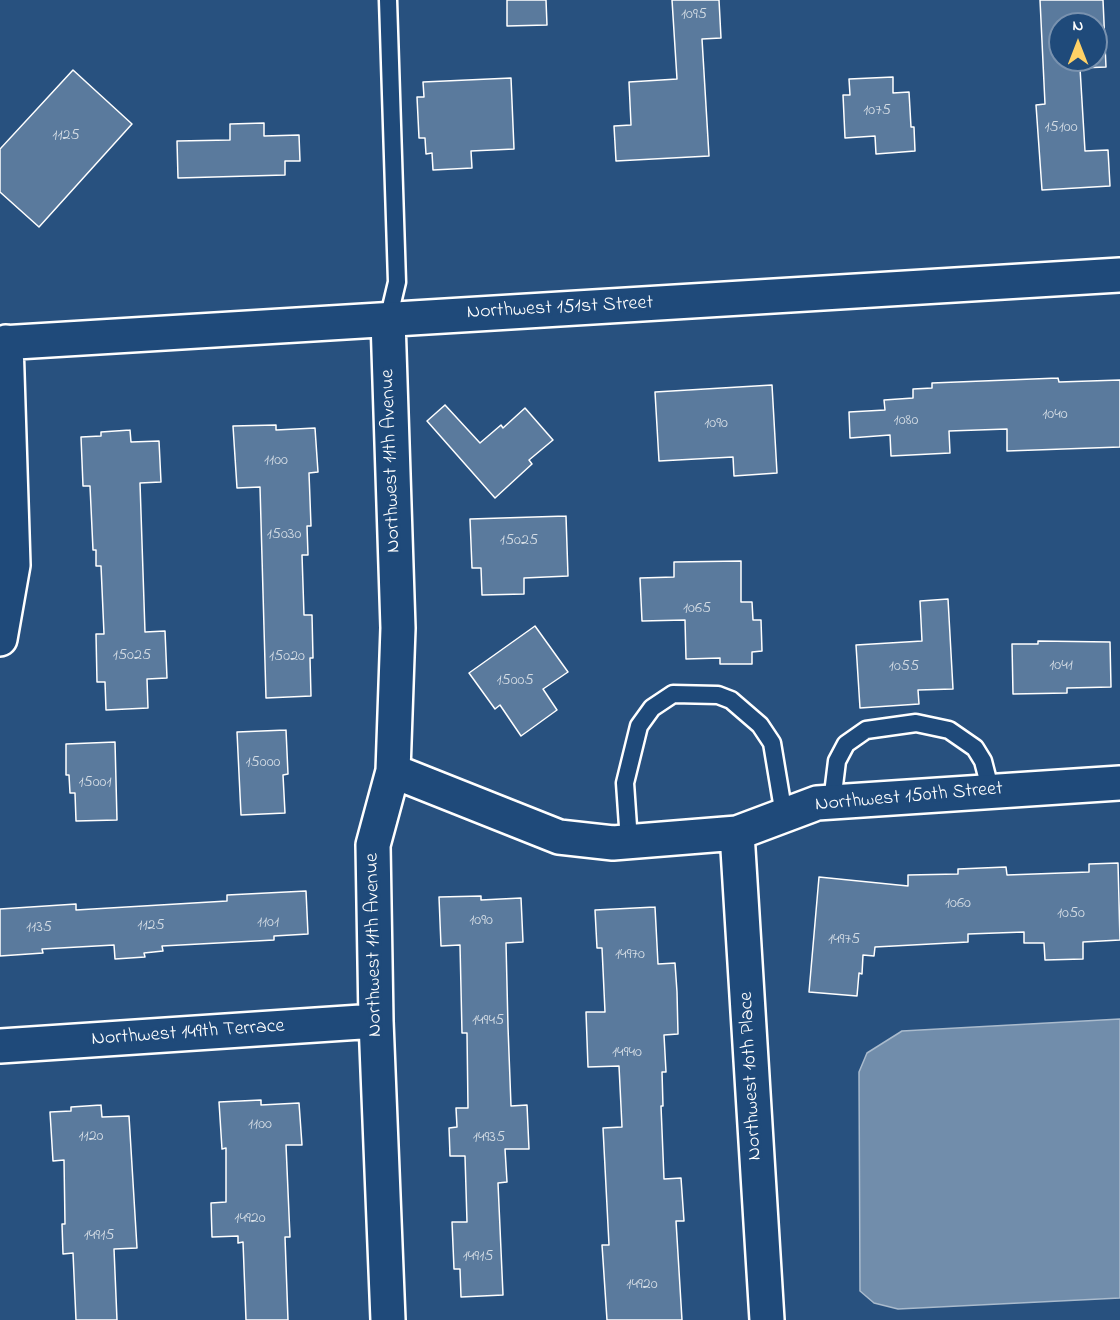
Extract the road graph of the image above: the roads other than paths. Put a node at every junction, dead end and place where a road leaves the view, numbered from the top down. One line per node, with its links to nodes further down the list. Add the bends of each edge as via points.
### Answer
1 (388, 0): 3 (lane, via 397,282)
2 (1120, 275): 3 (street, Northwest 151st Street)
3 (388, 320): 4 (street, Northwest 151st Street); 6 (street, Northwest 11th Avenue, via 398,628)
4 (3, 342): 5 (street, via 13,565)
5 (0, 639)
6 (393, 771): 12 (street, Northwest 150th Street, via 559,837); 13 (street, Northwest 11th Avenue, via 373,845)
7 (1120, 783): 8 (street, Northwest 150th Street)
8 (991, 792): 9 (street, Northwest 150th Street); 9 (lane, via 983,761 975,748 949,730 916,723 866,730 846,744 837,761)
9 (832, 802): 10 (street, Northwest 150th Street)
10 (784, 815): 11 (street, Northwest 150th Street); 12 (lane, via 772,743 760,725 731,700 718,695 674,694 652,708 639,726 626,783)
11 (737, 833): 12 (street, Northwest 150th Street); 16 (street, Northwest 10th Place)
12 (629, 842)
13 (376, 1021): 14 (street, Northwest 149th Terrace); 15 (street, Northwest 11th Avenue)
14 (0, 1046)
15 (388, 1320)
16 (767, 1320)

